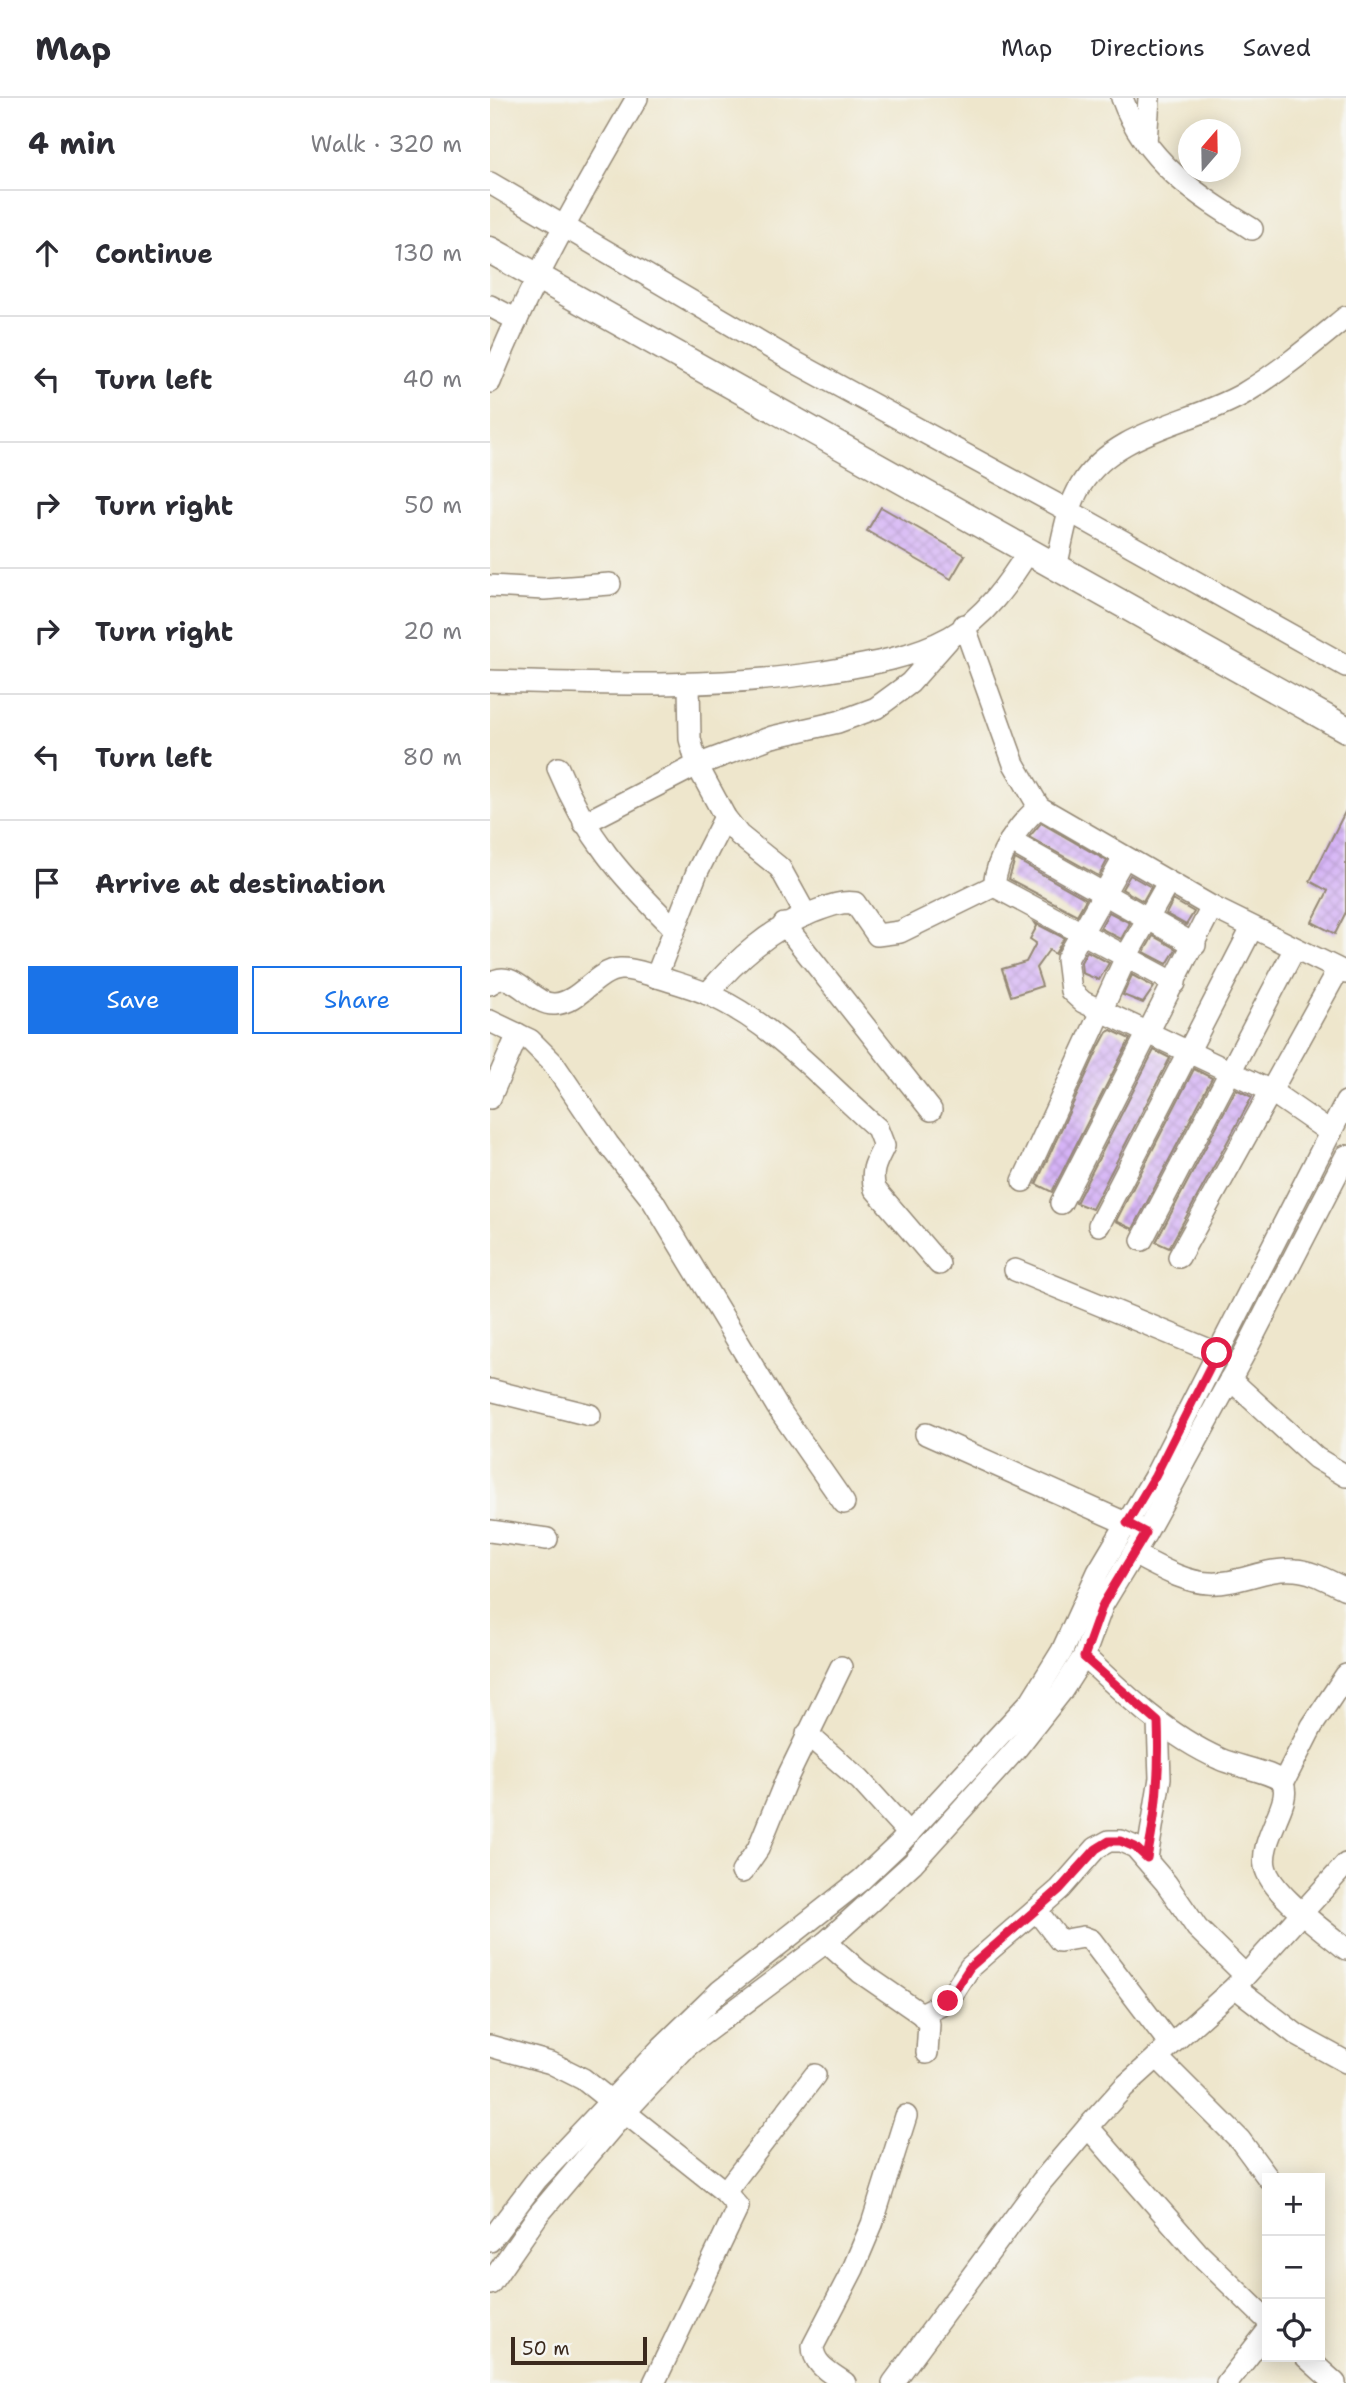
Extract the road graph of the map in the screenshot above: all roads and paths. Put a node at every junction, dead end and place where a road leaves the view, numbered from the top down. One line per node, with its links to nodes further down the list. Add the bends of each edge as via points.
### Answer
1 (637, 98): 6 (street)
2 (1122, 98): 4 (street)
3 (1149, 98): 4 (street)
4 (1146, 146): 7 (street, via 1168,171)
5 (490, 183): 6 (street)
6 (564, 225): 9 (street); 15 (street, via 793,361)
7 (1252, 229)
8 (490, 250): 9 (street)
9 (538, 278): 12 (street); 16 (street)
10 (490, 306): 12 (street)
11 (1346, 317): 15 (street, via 1294,360 1242,394 1122,447 1097,465)
12 (517, 320): 13 (street)
13 (498, 337): 14 (street)
14 (490, 382)
15 (1069, 510): 17 (street); 21 (street)
16 (1028, 552): 17 (street); 20 (street, via 992,604)
17 (1056, 567): 24 (street)
18 (610, 584): 19 (street, via 544,589)
19 (490, 586)
20 (958, 631): 23 (street, via 907,654 848,668); 25 (street, via 910,683 876,708 772,737); 27 (street, via 1014,764)
21 (1346, 666)
22 (490, 681): 23 (street)
23 (689, 685): 25 (street, via 690,739)
24 (1346, 729)
25 (697, 765): 28 (street); 29 (street)
26 (558, 768): 29 (street)
27 (1039, 807): 30 (street, via 1022,821); 31 (street)
28 (725, 817): 36 (street, via 739,835 780,868); 39 (street)
29 (584, 823): 39 (street, via 600,849)
30 (1010, 841): 33 (street); 34 (street)
31 (1124, 859): 32 (street); 34 (street)
32 (1168, 883): 35 (street); 37 (street)
33 (994, 886): 36 (street, via 884,936 877,935 855,903 845,901); 41 (street)
34 (1103, 895): 37 (street); 41 (street)
35 (1212, 907): 40 (street); 42 (street)
36 (806, 915): 38 (street)
37 (1147, 919): 42 (street); 44 (street)
38 (784, 924): 49 (street, via 756,943); 59 (street)
39 (674, 928): 46 (street)
40 (1252, 928): 43 (street); 54 (street)
41 (1082, 931): 44 (street); 50 (street, via 1068,959 1071,991)
42 (1195, 945): 47 (street)
43 (1294, 950): 45 (street); 55 (street)
44 (1127, 955): 47 (street); 50 (street)
45 (1342, 971): 56 (street)
46 (656, 977): 48 (street, via 615,969 559,1004 547,1004 506,978); 49 (street)
47 (1175, 983): 53 (street)
48 (490, 984)
49 (707, 994): 67 (street, via 773,1036 877,1128 884,1146 873,1165 875,1189)
50 (1102, 1011): 53 (street); 62 (street)
51 (490, 1021): 52 (street)
52 (518, 1034): 57 (street); 75 (street, via 553,1063 653,1201 778,1408)
53 (1148, 1034): 54 (street); 63 (street)
54 (1187, 1052): 55 (street); 64 (street)
55 (1230, 1070): 56 (street); 65 (street)
56 (1269, 1090): 60 (street); 66 (street)
57 (490, 1098)
58 (1346, 1102): 60 (street)
59 (931, 1110)
60 (1331, 1133): 69 (street)
61 (1346, 1156): 70 (street)
62 (1023, 1181)
63 (1061, 1203)
64 (1100, 1225)
65 (1142, 1240)
66 (1179, 1257)
67 (939, 1264)
68 (1015, 1270): 69 (street)
69 (1217, 1353): 76 (street, via 1155,1476)
70 (1230, 1379): 74 (street, via 1316,1458); 76 (street)
71 (490, 1390): 72 (street)
72 (590, 1415)
73 (926, 1434): 76 (street)
74 (1346, 1476)
75 (845, 1503)
76 (1137, 1528): 79 (street); 87 (street, via 1083,1603 1062,1651 1031,1701)
77 (490, 1531): 78 (street)
78 (547, 1539)
79 (1133, 1553): 80 (street, via 1177,1576 1208,1583 1293,1569); 81 (street, via 1103,1604)
80 (1346, 1589)
81 (1084, 1657): 84 (street); 93 (street, via 1017,1748 931,1843)
82 (841, 1667): 85 (street)
83 (1346, 1675): 86 (street, via 1312,1726)
84 (1158, 1722): 86 (street, via 1218,1758 1274,1775); 88 (street, via 1160,1778)
85 (807, 1734): 87 (street, via 860,1780); 90 (street, via 758,1849)
86 (1283, 1783): 92 (street, via 1285,1793 1264,1865 1272,1883)
87 (909, 1834): 102 (street, via 861,1880 720,1991)
88 (1147, 1858): 91 (street, via 1135,1847 1109,1841); 95 (street)
89 (1346, 1864): 92 (street)
90 (742, 1872)
91 (1036, 1910): 96 (street, via 970,1967 948,2001); 98 (street, via 1060,1941 1091,1940)
92 (1301, 1911): 94 (street); 95 (street)
93 (826, 1942): 96 (street); 102 (street, via 687,2046)
94 (1346, 1949)
95 (1240, 1981): 98 (street); 100 (street, via 1297,2035)
96 (920, 2014): 99 (street, via 929,2024)
97 (490, 2046): 102 (street, via 551,2063)
98 (1164, 2051): 104 (street); 105 (street)
99 (927, 2053)
100 (1346, 2062)
101 (815, 2075): 106 (street)
102 (619, 2105): 106 (street); 107 (street, via 537,2179); 108 (street)
103 (906, 2116): 113 (street, via 872,2224 813,2346 818,2364)
104 (1088, 2127): 109 (street, via 1197,2252); 114 (street, via 1042,2181)
105 (1264, 2173)
106 (725, 2192): 112 (street, via 738,2207 736,2217)
107 (490, 2241)
108 (490, 2284)
109 (1262, 2315)
110 (1262, 2338): 115 (street)
111 (1312, 2362): 116 (street)
112 (654, 2383)
113 (845, 2383)
114 (893, 2383)
115 (1227, 2383)
116 (1335, 2383)

